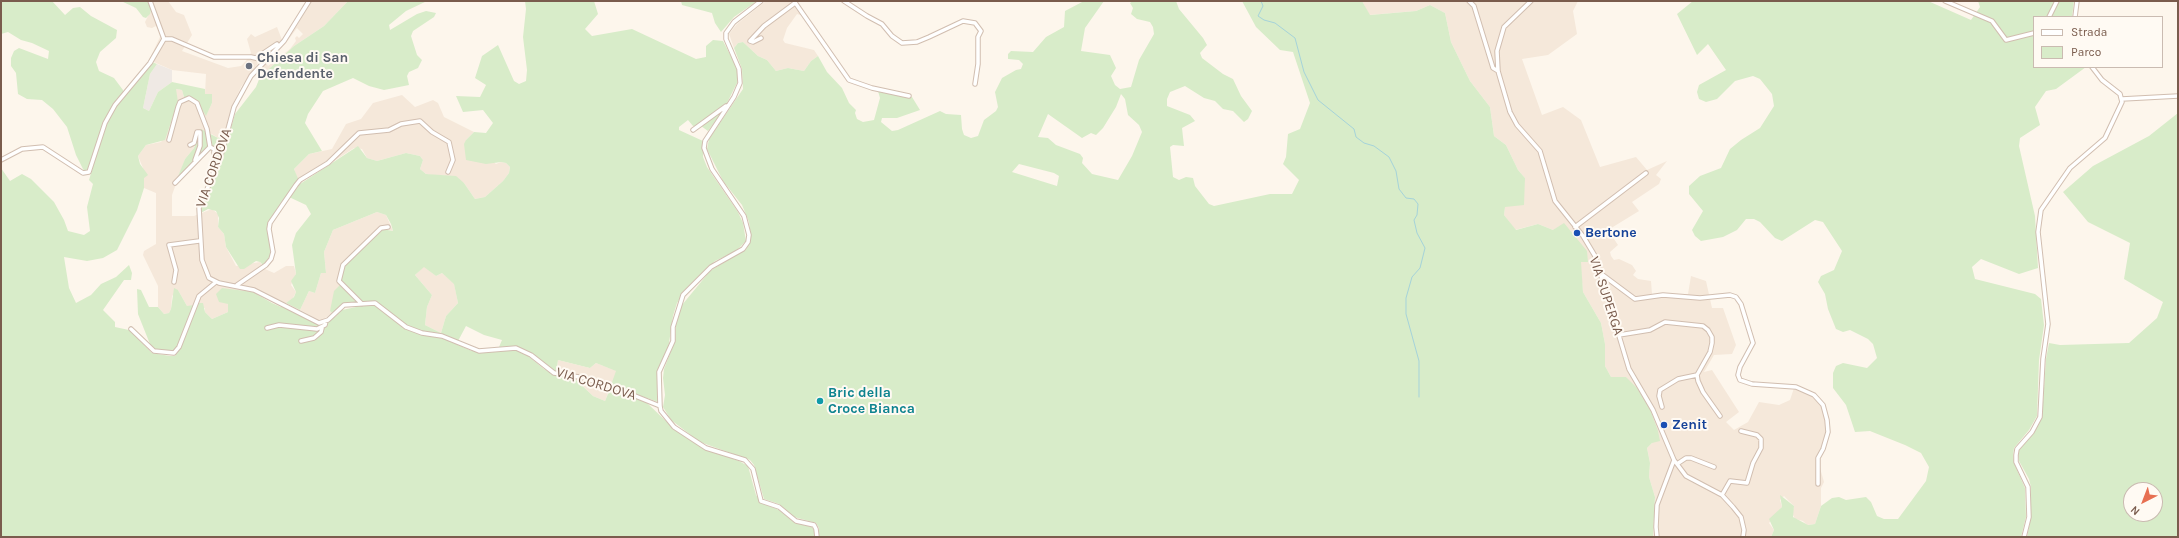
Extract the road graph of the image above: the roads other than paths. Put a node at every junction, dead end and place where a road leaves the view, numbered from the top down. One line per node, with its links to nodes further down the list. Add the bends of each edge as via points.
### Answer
1 (150, 1): 15 (street)
2 (309, 1): 16 (street)
3 (761, 1): 25 (street, via 734,22 726,33 726,39 739,69 740,83)
4 (844, 1): 21 (street, via 882,24 902,43 917,42 963,21 975,22 981,31 978,37)
5 (1470, 1): 20 (street, via 1474,6 1493,68)
6 (1531, 1): 20 (street, VIA SUPERGA, via 1504,26 1497,51)
7 (1944, 1): 13 (street, via 1992,21 2006,40)
8 (2057, 1): 11 (street)
9 (2077, 1): 12 (street)
10 (795, 2): 14 (street, via 764,26 750,41); 22 (street, via 849,80)
11 (2050, 16)
12 (2075, 16)
13 (2033, 33)
14 (761, 38)
15 (164, 39): 17 (street, via 172,39 214,57); 30 (street, via 150,63 115,105 105,123 89,172 84,173 43,147 22,149)
16 (284, 41): 17 (street); 18 (street, VIA CORDOVA)
17 (256, 58): 18 (street)
18 (264, 60): 34 (street, VIA CORDOVA, via 251,76 234,107)
19 (2093, 68): 24 (street)
20 (1498, 71): 37 (street, VIA SUPERGA, via 1510,112 1517,125 1538,146 1555,201)
21 (975, 84)
22 (909, 96)
23 (2178, 96): 24 (street)
24 (2122, 99): 62 (street, via 2105,138 2070,168 2041,210 2038,232 2048,324 2040,416 2032,432 2017,449 2016,455 2016,462 2028,487 2029,517)
25 (728, 105): 26 (street); 51 (street, via 705,140 704,148 712,169 744,216 749,234 748,242 743,249 711,267 683,295 673,327 673,341 660,372)
26 (693, 130)
27 (169, 140): 29 (street, via 180,102 190,98 197,103 207,129)
28 (190, 145): 31 (street, via 194,143 197,132 200,132 200,146)
29 (210, 147): 31 (street); 34 (street, via 214,149)
30 (1, 160)
31 (194, 163): 35 (street)
32 (448, 172): 42 (street, via 453,160 449,142 420,121 401,124 389,130 359,133 328,163 300,180 270,223 268,229 272,259)
33 (1646, 173): 37 (street)
34 (213, 177): 38 (street, VIA CORDOVA, via 199,208)
35 (175, 183)
36 (388, 227): 43 (street, via 381,228 343,265 339,281)
37 (1575, 227): 39 (street, VIA SUPERGA, via 1595,256)
38 (199, 241): 40 (street, via 169,245 176,270); 41 (street, VIA CORDOVA, via 202,260 209,278)
39 (1600, 273): 48 (street, VIA SUPERGA); 57 (street, via 1635,299 1663,295 1700,298 1730,294 1736,297 1741,304 1753,343 1740,367 1740,380 1752,384 1796,387 1814,395 1823,405 1828,432 1818,458)
40 (174, 282)
41 (216, 282): 42 (street); 47 (street, via 199,296 179,347 174,353 154,351)
42 (237, 285): 44 (street, via 254,290 319,323)
43 (362, 304): 44 (street, VIA CORDOVA, via 344,305); 51 (street, VIA CORDOVA, via 374,303 406,327 442,336 479,351 516,348 531,355 554,373 585,378)
44 (326, 321): 46 (street, VIA CORDOVA)
45 (266, 328): 46 (street, via 279,325)
46 (322, 328): 49 (street, via 314,338)
47 (131, 329)
48 (1619, 335): 50 (street, via 1650,330 1665,322 1703,326 1712,337 1712,343 1710,352); 55 (street, VIA SUPERGA, via 1629,369 1653,410)
49 (301, 341)
50 (1697, 375): 52 (street, via 1678,379 1660,390); 53 (street, via 1703,392)
51 (660, 406): 59 (street, via 674,427 706,448 745,460 753,469 761,500 779,507 796,521 814,525)
52 (1662, 407)
53 (1720, 416)
54 (1741, 431): 58 (street, via 1757,435 1761,439 1761,448 1747,483 1730,481)
55 (1675, 462): 56 (street, via 1691,458); 58 (street, VIA SUPERGA, via 1690,480); 60 (street, via 1657,505)
56 (1714, 467)
57 (1818, 484)
58 (1722, 495): 61 (street, VIA SUPERGA, via 1741,517)
59 (817, 537)
60 (1657, 537)
61 (1743, 537)
62 (2024, 537)

